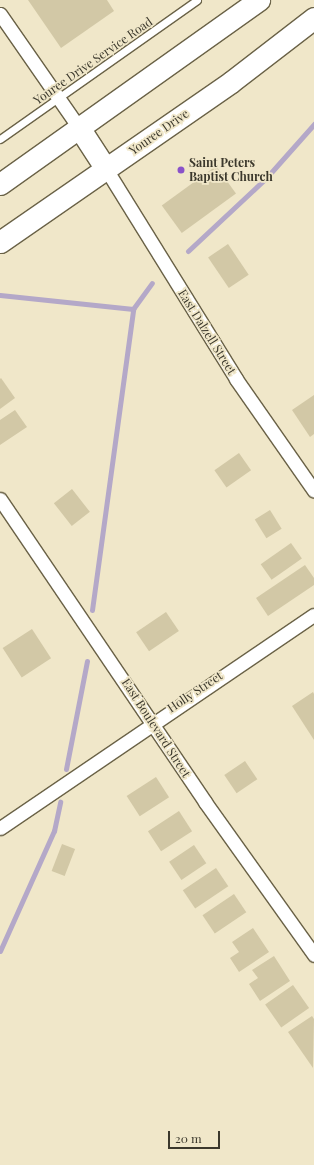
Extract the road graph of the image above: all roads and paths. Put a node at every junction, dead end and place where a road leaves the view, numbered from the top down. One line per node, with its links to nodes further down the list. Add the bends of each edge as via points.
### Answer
1 (197, 0): 5 (lane, Youree Drive Service Road)
2 (259, 0): 6 (main road)
3 (0, 14): 5 (street)
4 (314, 18): 8 (main road, Youree Drive, via 231,82)
5 (61, 99): 6 (street); 7 (lane, Youree Drive Service Road)
6 (80, 129): 8 (main road); 9 (main road)
7 (0, 139)
8 (106, 169): 10 (main road, Youree Drive); 11 (street, East Dalzell Street, via 236,379)
9 (0, 184)
10 (0, 242)
11 (314, 491)
12 (0, 499): 14 (street, East Boulevard Street)
13 (314, 614): 14 (street, Holly Street)
14 (152, 722): 15 (street, Holly Street); 16 (street, East Boulevard Street)
15 (0, 828)
16 (314, 955)

